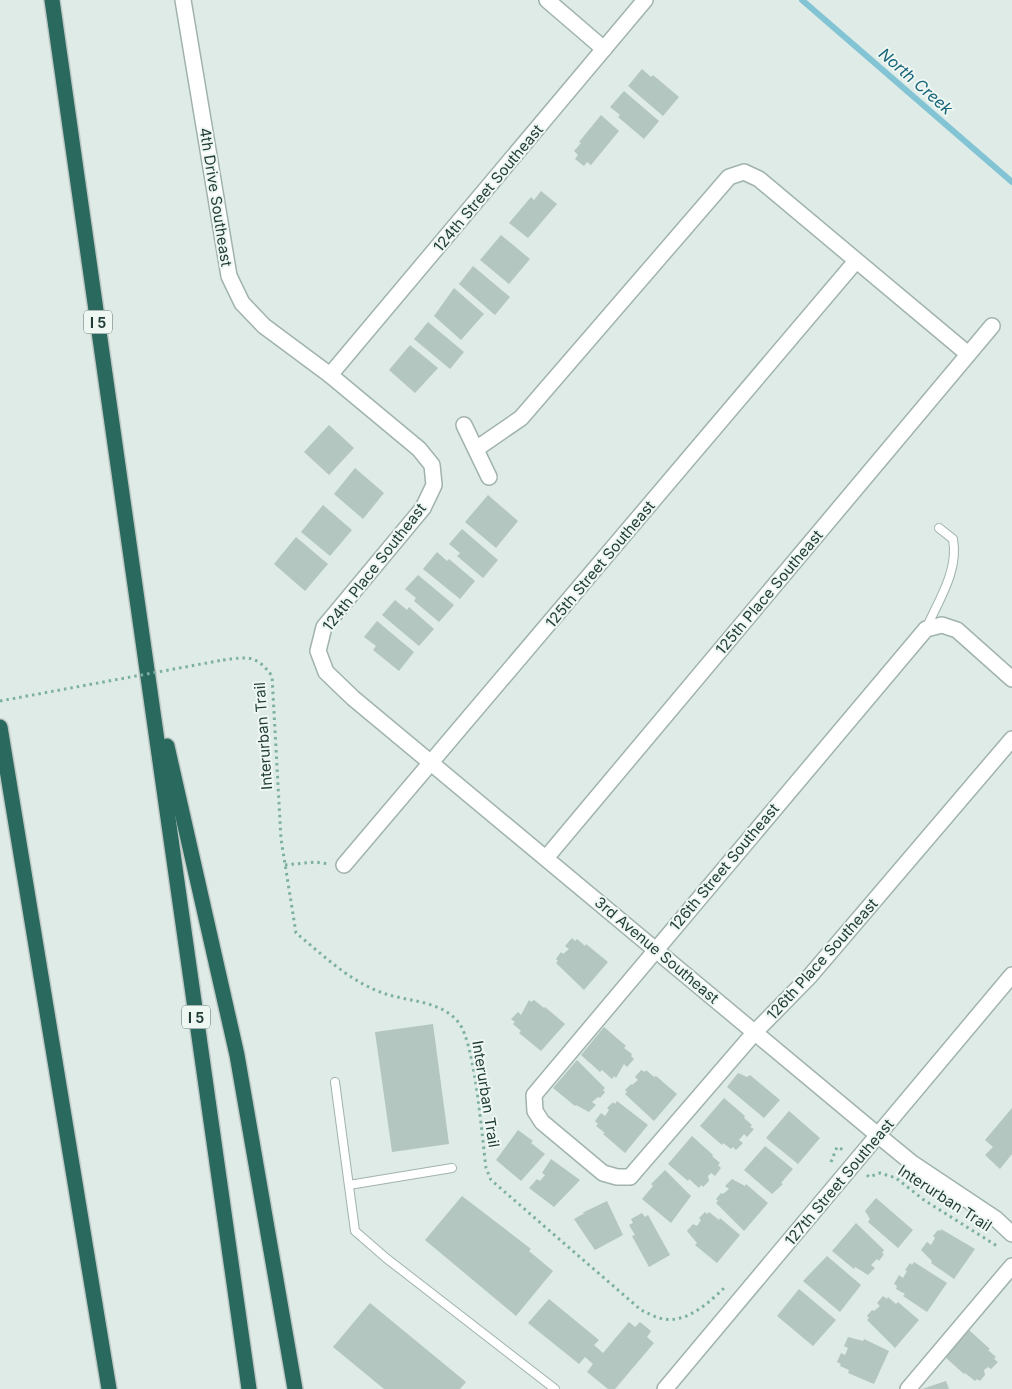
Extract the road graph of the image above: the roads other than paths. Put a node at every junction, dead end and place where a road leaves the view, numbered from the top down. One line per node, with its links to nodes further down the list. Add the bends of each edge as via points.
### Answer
1 (52, 0): 16 (highway, I 5)
2 (183, 0): 9 (street, 4th Drive Southeast, via 229,276 242,303 264,326)
3 (547, 0): 5 (street)
4 (645, 0): 5 (street, 124th Street Southeast)
5 (604, 49): 9 (street, 124th Street Southeast)
6 (856, 261): 8 (street); 11 (street, via 759,179 744,172 729,177 521,418); 21 (street, 125th Street Southeast)
7 (992, 326): 8 (street, 125th Place Southeast)
8 (968, 354): 22 (street, 125th Place Southeast)
9 (330, 375): 13 (street, 4th Drive Southeast, via 419,450 432,465)
10 (464, 425): 11 (street)
11 (476, 449): 12 (street)
12 (489, 477)
13 (434, 485): 17 (street, 124th Place Southeast, via 423,508 324,627)
14 (939, 528): 15 (lane, via 953,539 956,551 953,569)
15 (926, 629): 18 (street, via 942,624 957,630); 24 (street, 126th Street Southeast)
16 (143, 645): 35 (highway, I 5); 36 (highway, via 237,1055)
17 (318, 651): 21 (street, 3rd Avenue Southeast, via 326,672)
18 (1012, 679)
19 (0, 727): 34 (highway)
20 (1012, 738): 26 (street, 126th Place Southeast, via 810,976)
21 (432, 764): 22 (street, 3rd Avenue Southeast); 23 (street, 125th Street Southeast)
22 (546, 858): 24 (street, 3rd Avenue Southeast)
23 (344, 865)
24 (655, 949): 26 (street, 3rd Avenue Southeast); 30 (street, 126th Street Southeast, via 534,1095 535,1112 542,1122 603,1172)
25 (1012, 975): 28 (street, 127th Street Southeast)
26 (755, 1032): 28 (street, 3rd Avenue Southeast); 30 (street, 126th Place Southeast)
27 (335, 1082): 31 (lane)
28 (879, 1136): 32 (street, 3rd Avenue Southeast, via 912,1163 996,1219); 38 (street, 127th Street Southeast)
29 (452, 1168): 31 (lane)
30 (630, 1177)
31 (349, 1185): 37 (lane, via 355,1231)
32 (1012, 1234)
33 (1012, 1266): 39 (street)
34 (109, 1389)
35 (249, 1389)
36 (295, 1389)
37 (555, 1389)
38 (665, 1389)
39 (908, 1389)

